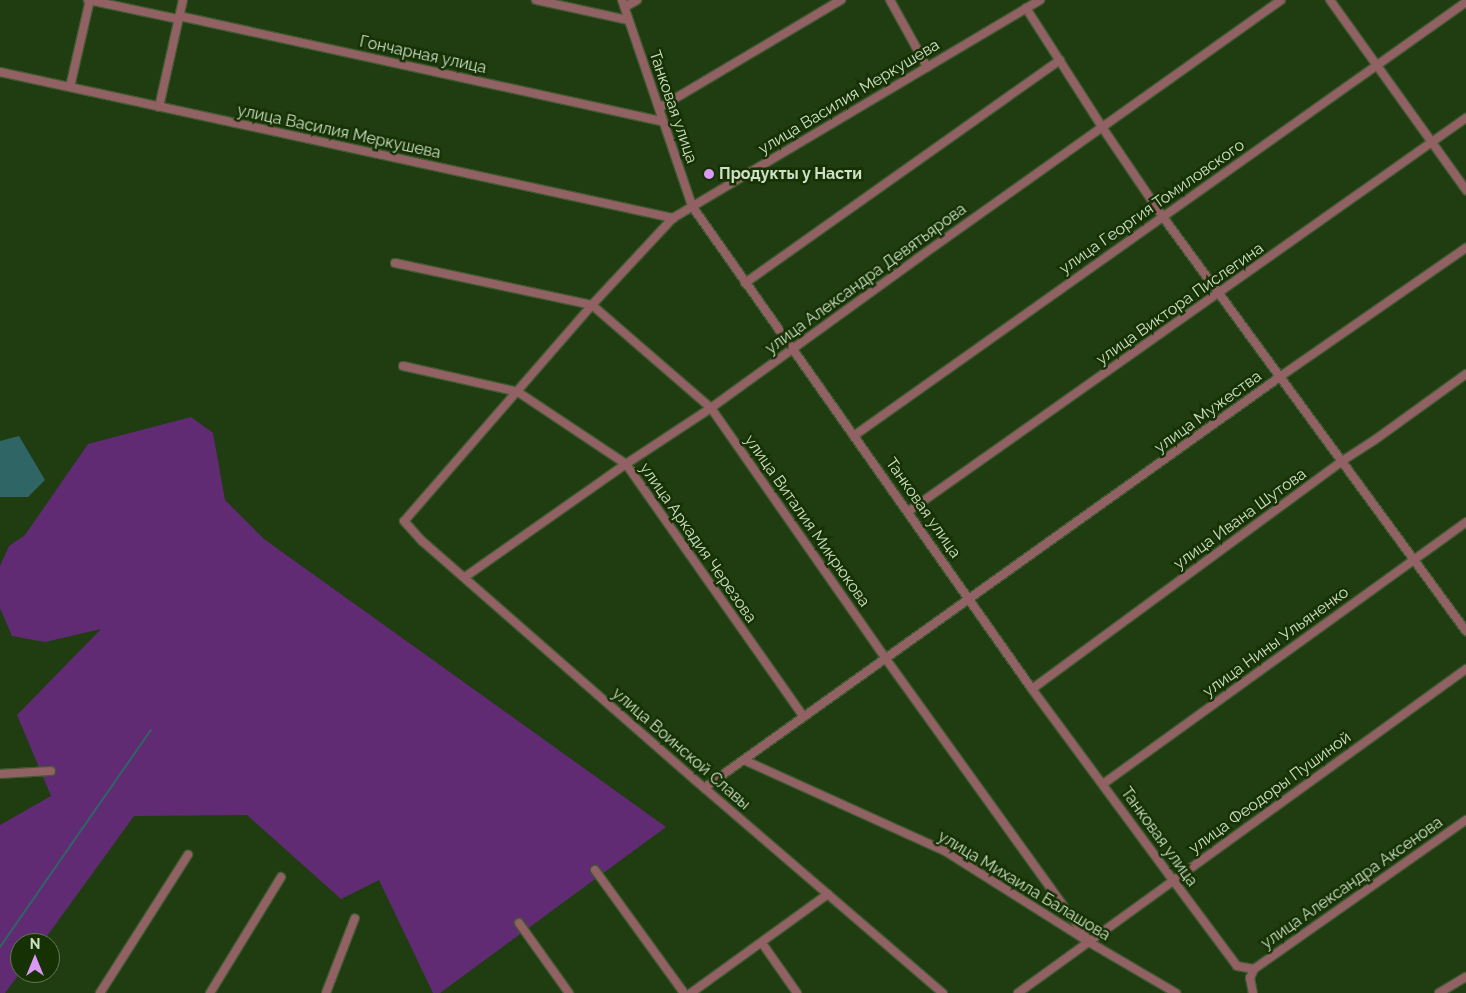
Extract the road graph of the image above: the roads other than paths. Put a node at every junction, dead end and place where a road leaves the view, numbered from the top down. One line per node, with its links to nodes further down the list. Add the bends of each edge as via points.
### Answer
1 (89, 0): 13 (street, Гончарная улица); 19 (street)
2 (183, 0): 13 (street)
3 (536, 0): 14 (street)
4 (637, 0): 11 (street)
5 (841, 0): 21 (street)
6 (890, 0): 17 (street)
7 (1040, 0): 12 (street, улица Василия Меркушева)
8 (1281, 0): 24 (street, улица Александра Девятьярова)
9 (1330, 0): 16 (street)
10 (1466, 2): 16 (street, улица Георгия Томиловского)
11 (623, 4): 14 (street, Танковая улица)
12 (1026, 8): 15 (street); 17 (street, улица Василия Меркушева)
13 (178, 18): 20 (street); 23 (street, Гончарная улица)
14 (628, 20): 21 (street, Танковая улица)
15 (1060, 60): 24 (street); 32 (street)
16 (1376, 65): 25 (street); 28 (street, улица Георгия Томиловского)
17 (927, 67): 27 (street, улица Василия Меркушева)
18 (0, 72): 19 (street, улица Василия Меркушева)
19 (70, 87): 20 (street, улица Василия Меркушева)
20 (160, 107): 29 (street, улица Василия Меркушева)
21 (659, 108): 23 (street, Танковая улица)
22 (1466, 118): 25 (street, улица Виктора Пислегина)
23 (662, 120): 27 (street, Танковая улица)
24 (1102, 127): 28 (street); 35 (street, улица Александра Девятьярова)
25 (1431, 143): 26 (street); 33 (street, улица Виктора Пислегина)
26 (1466, 190)
27 (692, 206): 29 (street, улица Василия Меркушева); 32 (street, Танковая улица)
28 (1163, 217): 33 (street); 41 (street, улица Георгия Томиловского)
29 (673, 218): 34 (street, улица Василия Меркушева)
30 (1466, 248): 38 (street, улица Мужества)
31 (395, 263): 34 (street, улица Виталия Микрюкова)
32 (745, 283): 35 (street, Танковая улица)
33 (1219, 293): 38 (street); 44 (street, улица Виктора Пислегина)
34 (592, 306): 39 (street, улица Василия Меркушева); 40 (street, улица Виталия Микрюкова)
35 (793, 350): 40 (street, улица Александра Девятьярова); 41 (street, Танковая улица)
36 (403, 366): 39 (street, улица Аркадия Черезова)
37 (1466, 374): 42 (street, улица Ивана Шутова)
38 (1281, 376): 42 (street); 49 (street, улица Мужества)
39 (518, 392): 43 (street, улица Аркадия Черезова); 45 (street, улица Василия Меркушева)
40 (711, 408): 43 (street, улица Александра Девятьярова); 51 (street, улица Виталия Микрюкова)
41 (855, 435): 44 (street, Танковая улица)
42 (1342, 461): 47 (street); 53 (street, улица Ивана Шутова)
43 (626, 464): 48 (street, улица Александра Девятьярова); 54 (street, улица Аркадия Черезова)
44 (909, 511): 49 (street, Танковая улица)
45 (404, 521): 48 (street, улица Воинской Славы)
46 (1466, 522): 47 (street, улица Нины Ульяненко)
47 (1414, 559): 50 (street); 58 (street, улица Нины Ульяненко)
48 (465, 578): 59 (street, улица Воинской Славы)
49 (969, 601): 51 (street, улица Мужества); 53 (street, Танковая улица)
50 (1466, 631)
51 (886, 659): 54 (street, улица Мужества); 68 (street, улица Виталия Микрюкова)
52 (1466, 669): 64 (street, улица Феодоры Пушиной)
53 (1032, 689): 58 (street, Танковая улица)
54 (804, 717): 55 (street, улица Мужества)
55 (744, 760): 59 (street, улица Мужества); 68 (street, улица Михаила Балашова, via 945,851)
56 (51, 771): 57 (street)
57 (0, 774)
58 (1103, 784): 64 (street, Танковая улица)
59 (704, 788): 65 (street, улица Воинской Славы)
60 (1466, 820): 70 (street, улица Александра Аксенова)
61 (188, 855): 73 (street)
62 (595, 870): 77 (street)
63 (282, 877): 74 (street)
64 (1173, 880): 68 (street, улица Феодоры Пушиной); 70 (street, Танковая улица, via 1237,966)
65 (828, 894): 69 (street); 80 (street, улица Воинской Славы)
66 (355, 918): 75 (street)
67 (519, 923): 76 (street)
68 (1089, 942): 72 (street, улица Михаила Балашова); 81 (street, улица Феодоры Пушиной)
69 (762, 943): 78 (street); 79 (street)
70 (1254, 969): 84 (street, via 1250,978)
71 (1466, 977): 85 (street)
72 (1167, 988): 82 (street); 83 (street, улица Михаила Балашова)
73 (100, 993)
74 (210, 993)
75 (326, 993)
76 (569, 993)
77 (684, 993)
78 (691, 993)
79 (797, 993)
80 (943, 993)
81 (1018, 993)
82 (1159, 993)
83 (1176, 993)
84 (1253, 993)
85 (1439, 993)

